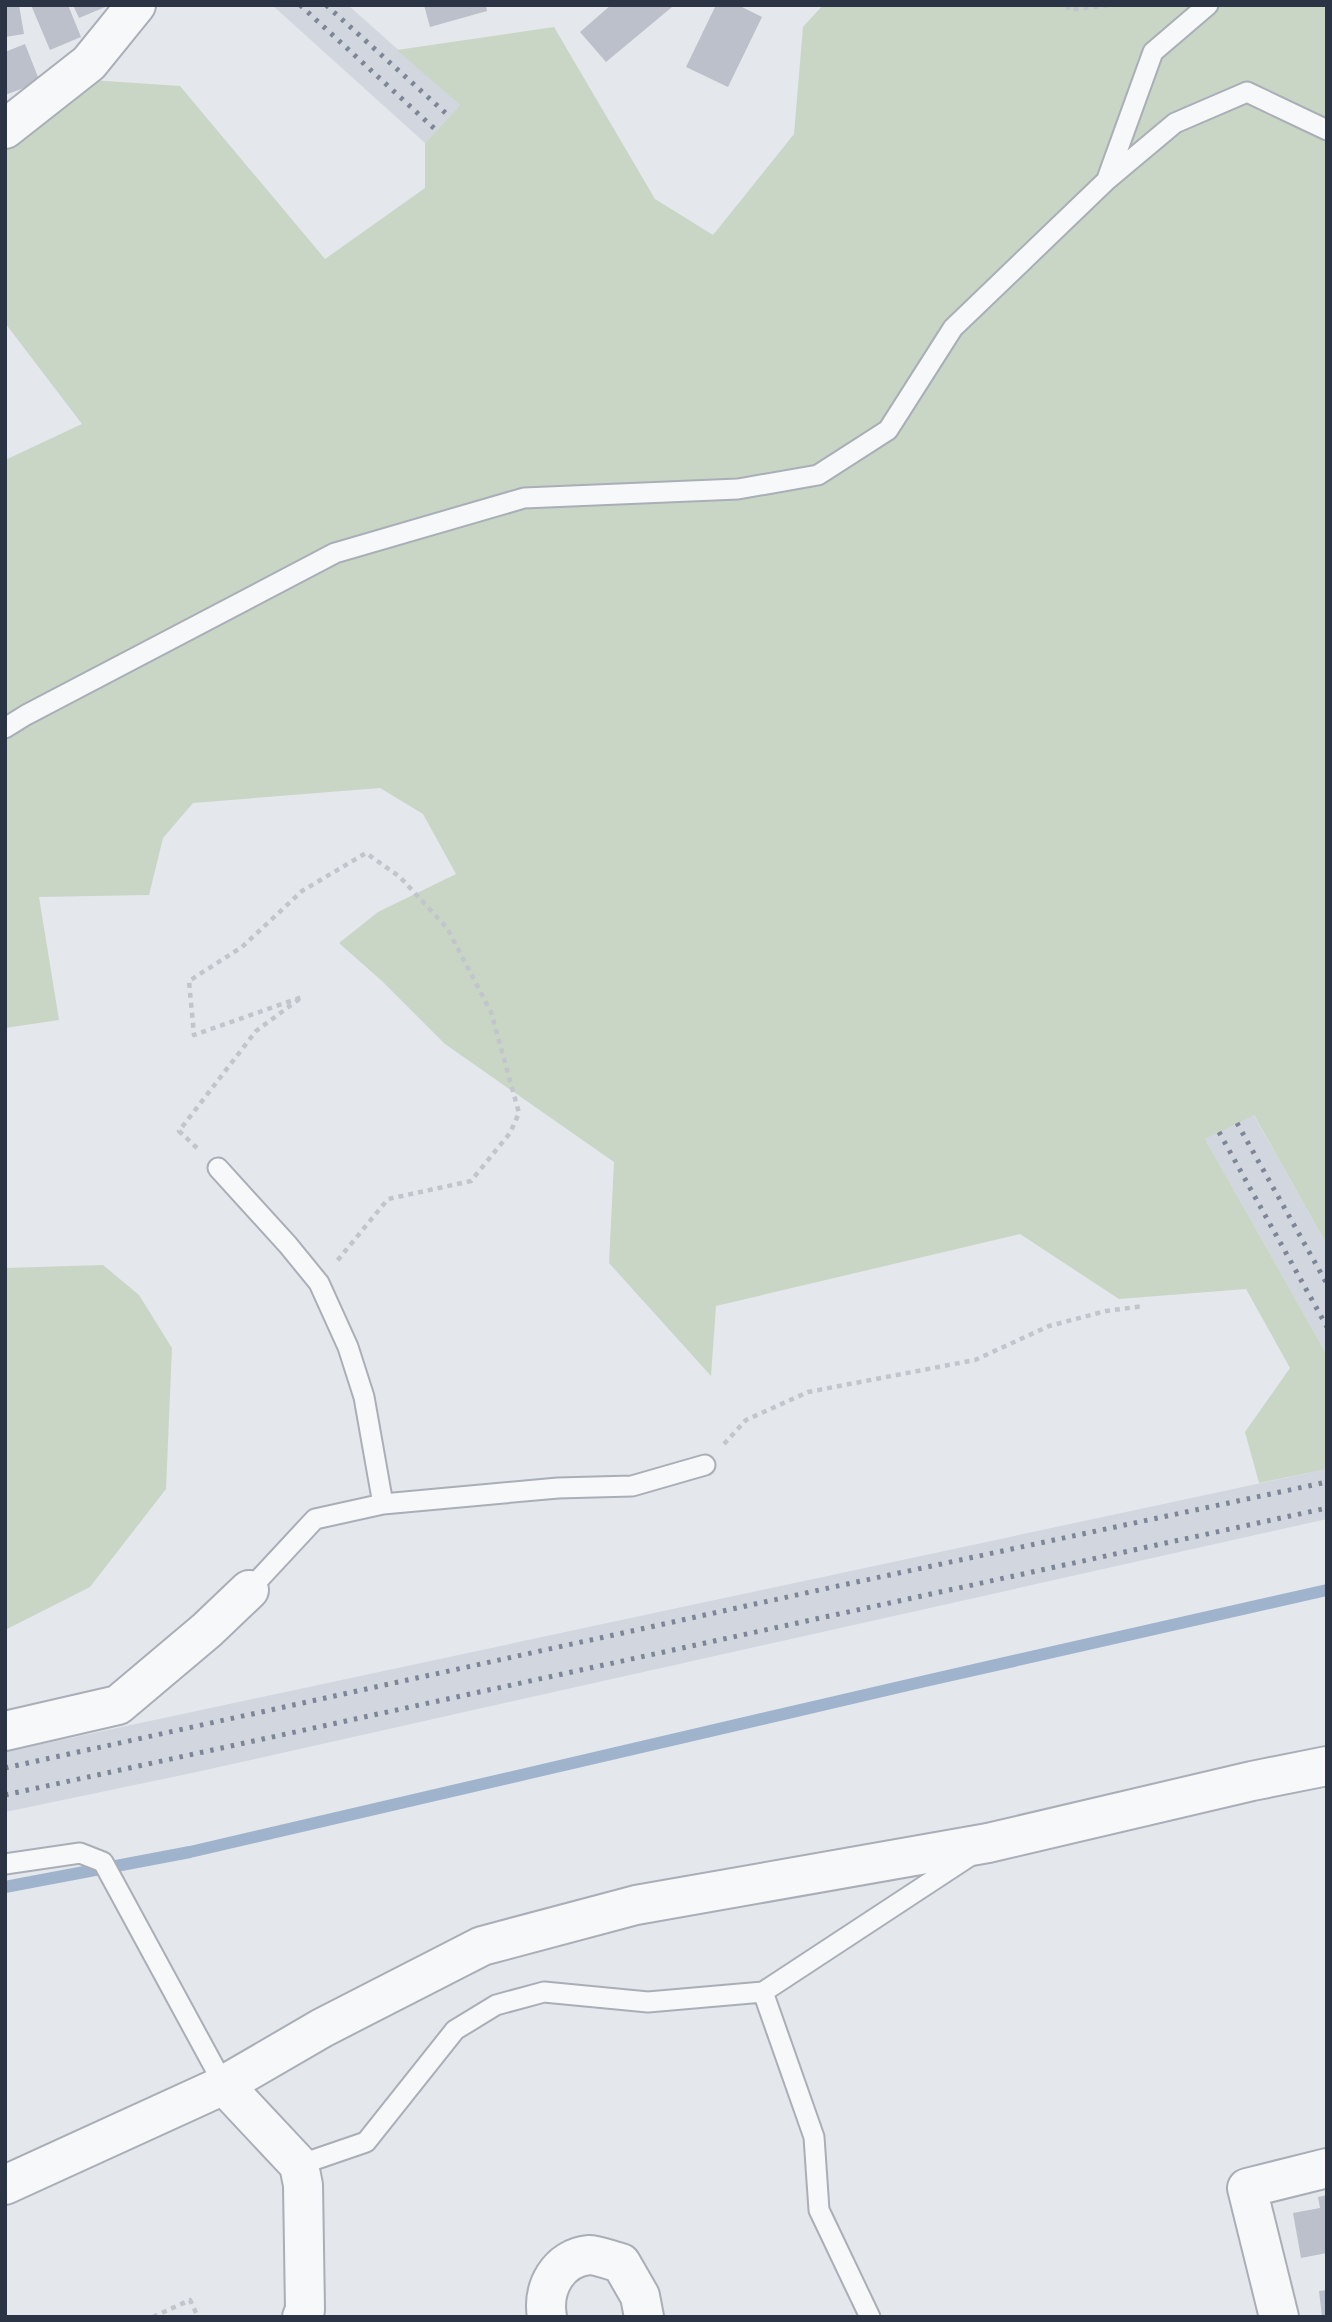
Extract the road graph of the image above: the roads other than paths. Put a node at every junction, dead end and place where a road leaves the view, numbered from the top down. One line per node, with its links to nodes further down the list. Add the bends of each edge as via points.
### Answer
1 (136, 5): 3 (street, via 89,62)
2 (1208, 5): 5 (lane, via 1153,52)
3 (5, 130)
4 (1327, 130): 5 (lane, via 1247,92 1175,124)
5 (1107, 180): 6 (lane, via 953,328 888,430 818,475 738,489 524,498 335,553)
6 (5, 728)
7 (218, 1168): 9 (lane, via 318,1283 348,1347 363,1396)
8 (705, 1465): 9 (lane, via 632,1486)
9 (383, 1504): 10 (lane, via 315,1519)
10 (249, 1590): 11 (street, via 118,1705)
11 (5, 1731)
12 (1327, 1766): 13 (street)
13 (988, 1843): 15 (lane); 16 (street, via 636,1905 482,1946 322,2028)
14 (5, 1864): 16 (lane, via 80,1853 103,1862)
15 (763, 1992): 17 (lane, via 648,2002 544,1992 496,2005 454,2030 366,2142); 23 (lane, via 814,2137 819,2210)
16 (224, 2085): 17 (street); 19 (street)
17 (299, 2165): 20 (street, via 303,2185)
18 (1327, 2168): 24 (street, via 1247,2188)
19 (5, 2185)
20 (302, 2317)
21 (547, 2317): 22 (street, via 548,2287 562,2265 589,2255 621,2263 640,2295)
22 (644, 2317)
23 (870, 2317)
24 (1279, 2317)

